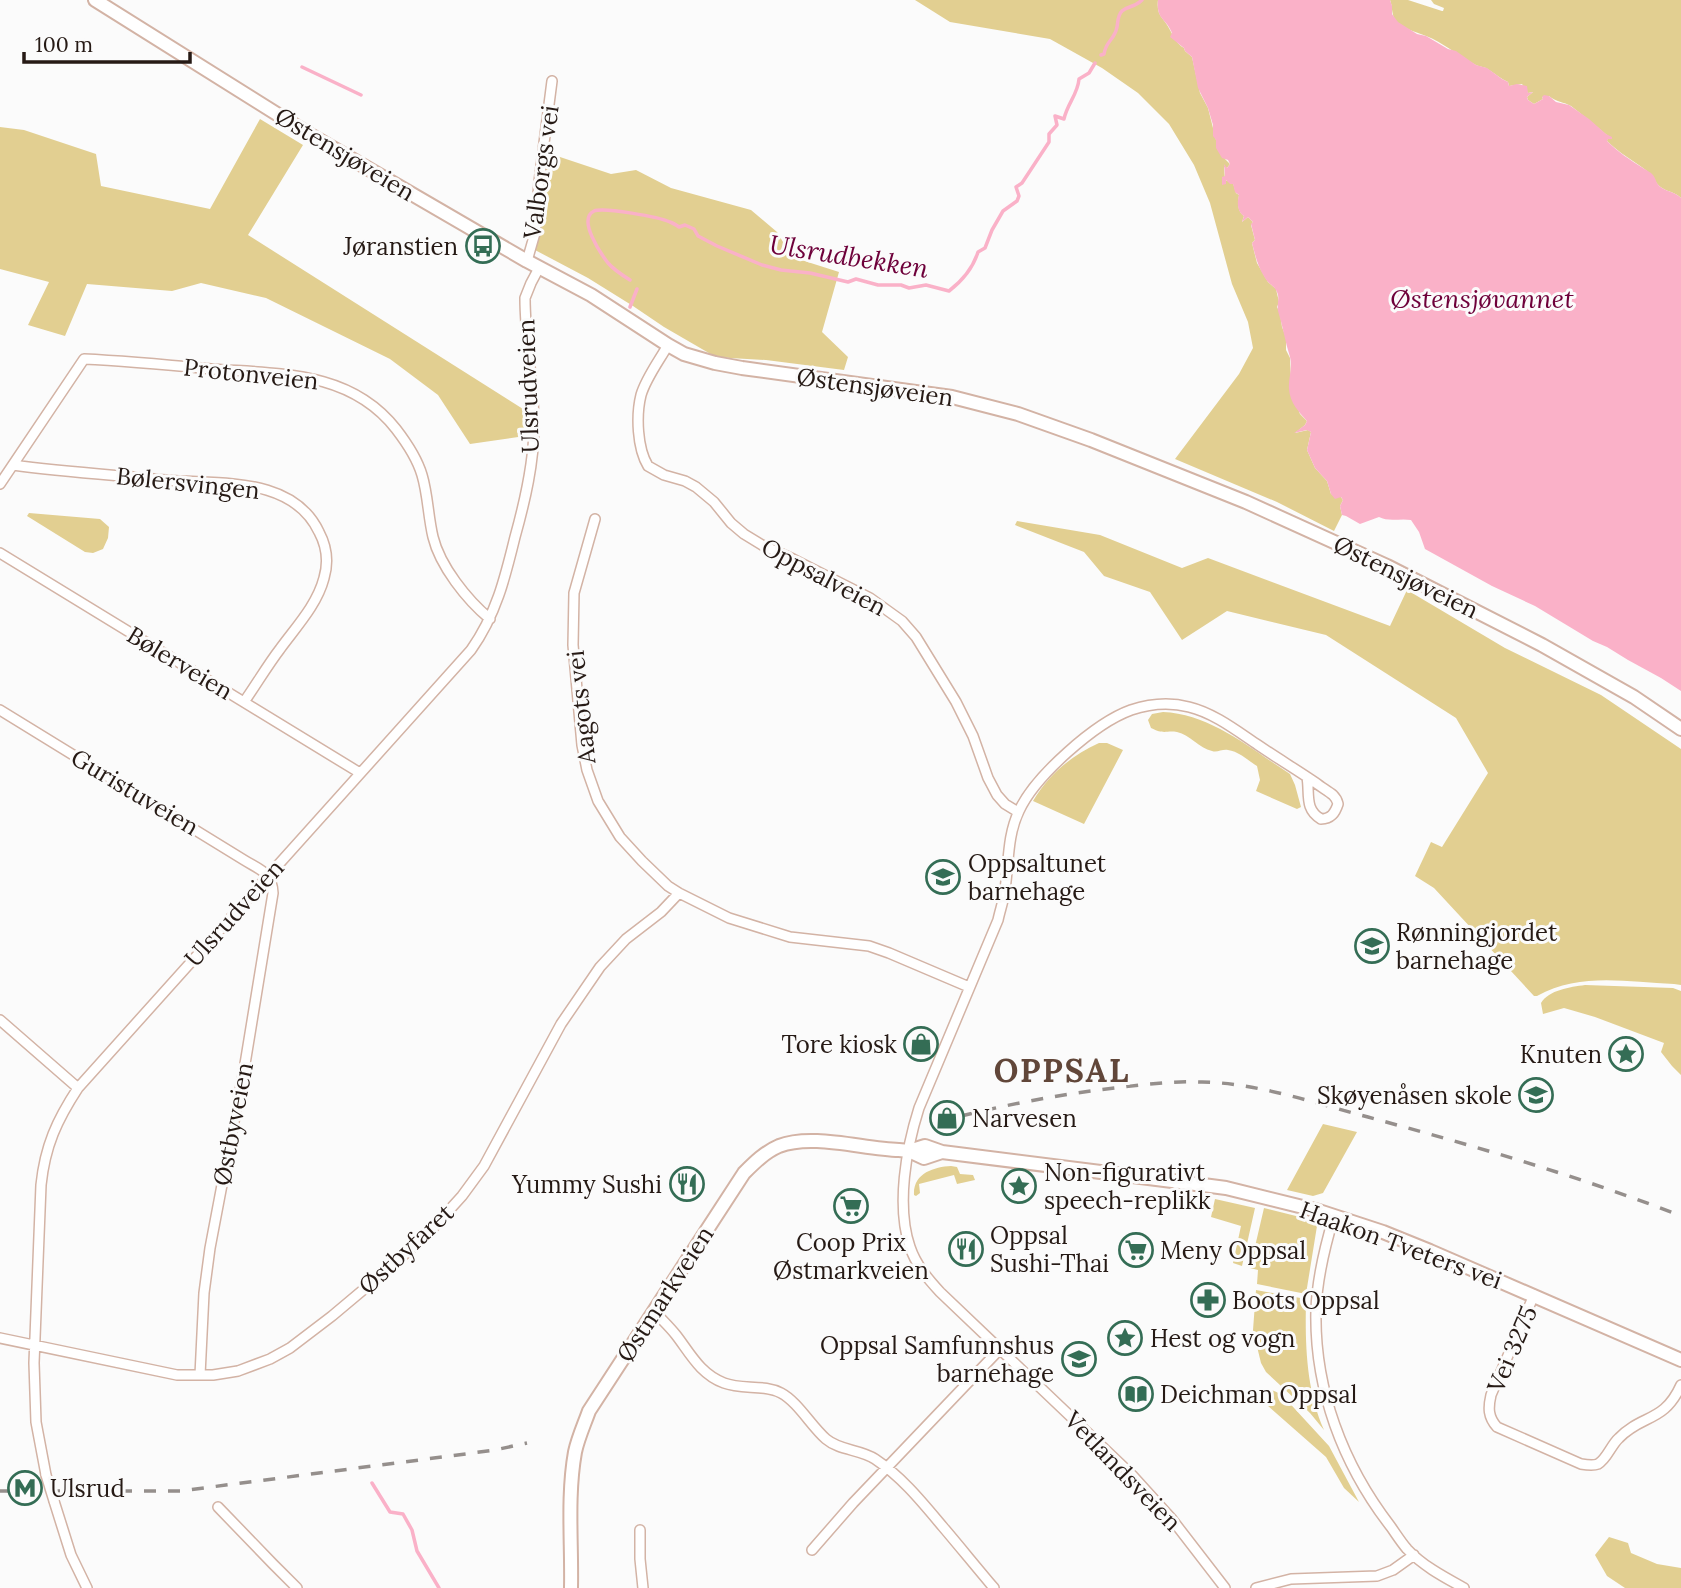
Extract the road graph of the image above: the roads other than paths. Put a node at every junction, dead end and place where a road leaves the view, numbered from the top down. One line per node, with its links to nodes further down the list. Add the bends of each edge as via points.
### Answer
1 (95, 0): 3 (main road, Østensjøveien, via 302,130)
2 (552, 81): 3 (street, Valborgs vei, via 535,233)
3 (527, 261): 4 (main road, Østensjøveien)
4 (540, 268): 5 (main road, Østensjøveien); 10 (street, Ulsrudveien, via 525,301 533,447 522,513)
5 (668, 345): 13 (main road, Østensjøveien, via 715,363 952,397 1091,440 1246,502 1398,571 1553,651); 16 (street, Oppsalveien, via 640,401 639,441 648,466 696,487 731,523 762,545 870,598 902,621 956,702 996,795)
6 (13, 465): 7 (street); 10 (street, Protonveien, via 84,359 291,374 327,382 368,402 404,439 420,468 437,548 459,586); 11 (street, Bølersvingen, via 254,487 287,499 308,515 327,554 324,581 313,604)
7 (0, 484)
8 (595, 519): 18 (street, Aagots vei, via 573,608 587,770 598,801 620,836)
9 (0, 553): 11 (street, Bølerveien)
10 (490, 618): 14 (street, Ulsrudveien, via 471,650)
11 (244, 702): 14 (street, Bølerveien)
12 (0, 710): 17 (street, Guristuveien)
13 (1681, 729)
14 (360, 773): 17 (street, Ulsrudveien)
15 (1307, 777): 15 (street, via 1311,811 1321,819 1330,817 1338,801); 16 (street, via 1209,715 1188,707 1155,704 1117,717 1063,756)
16 (1018, 812): 19 (street, via 998,920)
17 (268, 875): 21 (street, Ulsrudveien); 30 (street, Østbyveien, via 273,892 210,1248)
18 (679, 893): 19 (street, Aagots vei, via 729,919 800,939 869,946); 30 (street, Østbyfaret, via 600,967 561,1024 484,1166 433,1228 290,1348 238,1371)
19 (969, 987): 22 (street, via 919,1108)
20 (0, 1020): 21 (street)
21 (78, 1088): 27 (street, Ulsrudveien, via 58,1121 43,1166)
22 (909, 1151): 23 (main road, Haakon Tveters vei, via 924,1158 942,1152 1226,1188); 25 (main road, Østmarkveien, via 806,1141 766,1153 744,1173); 28 (street, Vetlandsveien, via 903,1206 912,1251 934,1285)
23 (1334, 1216): 24 (main road, Haakon Tveters vei); 36 (street, via 1322,1259 1316,1308 1324,1391 1338,1436 1360,1482)
24 (1534, 1295): 29 (main road, Haakon Tveters vei); 31 (street, Vei 3275, via 1491,1395 1488,1408 1497,1427 1581,1464 1596,1465 1628,1430 1664,1410)
25 (654, 1311): 32 (street, via 703,1371 730,1385 782,1393 827,1440 869,1456); 39 (main road, Østmarkveien, via 589,1411 580,1433 572,1471)
26 (0, 1338): 27 (street, Østbyfaret)
27 (35, 1345): 30 (street, Østbyfaret, via 152,1371); 37 (street, Ulsrudveien, bridge, via 36,1422 46,1475 71,1555)
28 (1000, 1349): 32 (street); 42 (street, Vetlandsveien, via 1132,1475)
29 (1681, 1360)
30 (200, 1375)
31 (1681, 1385)
32 (886, 1468): 35 (street); 41 (street, via 920,1499)
33 (218, 1507): 38 (street)
34 (640, 1530): 40 (street)
35 (812, 1550)
36 (1414, 1555): 43 (street, via 1377,1576 1291,1579); 44 (street)
37 (87, 1588)
38 (297, 1588)
39 (571, 1588)
40 (643, 1588)
41 (995, 1588)
42 (1225, 1588)
43 (1256, 1588)
44 (1464, 1588)

